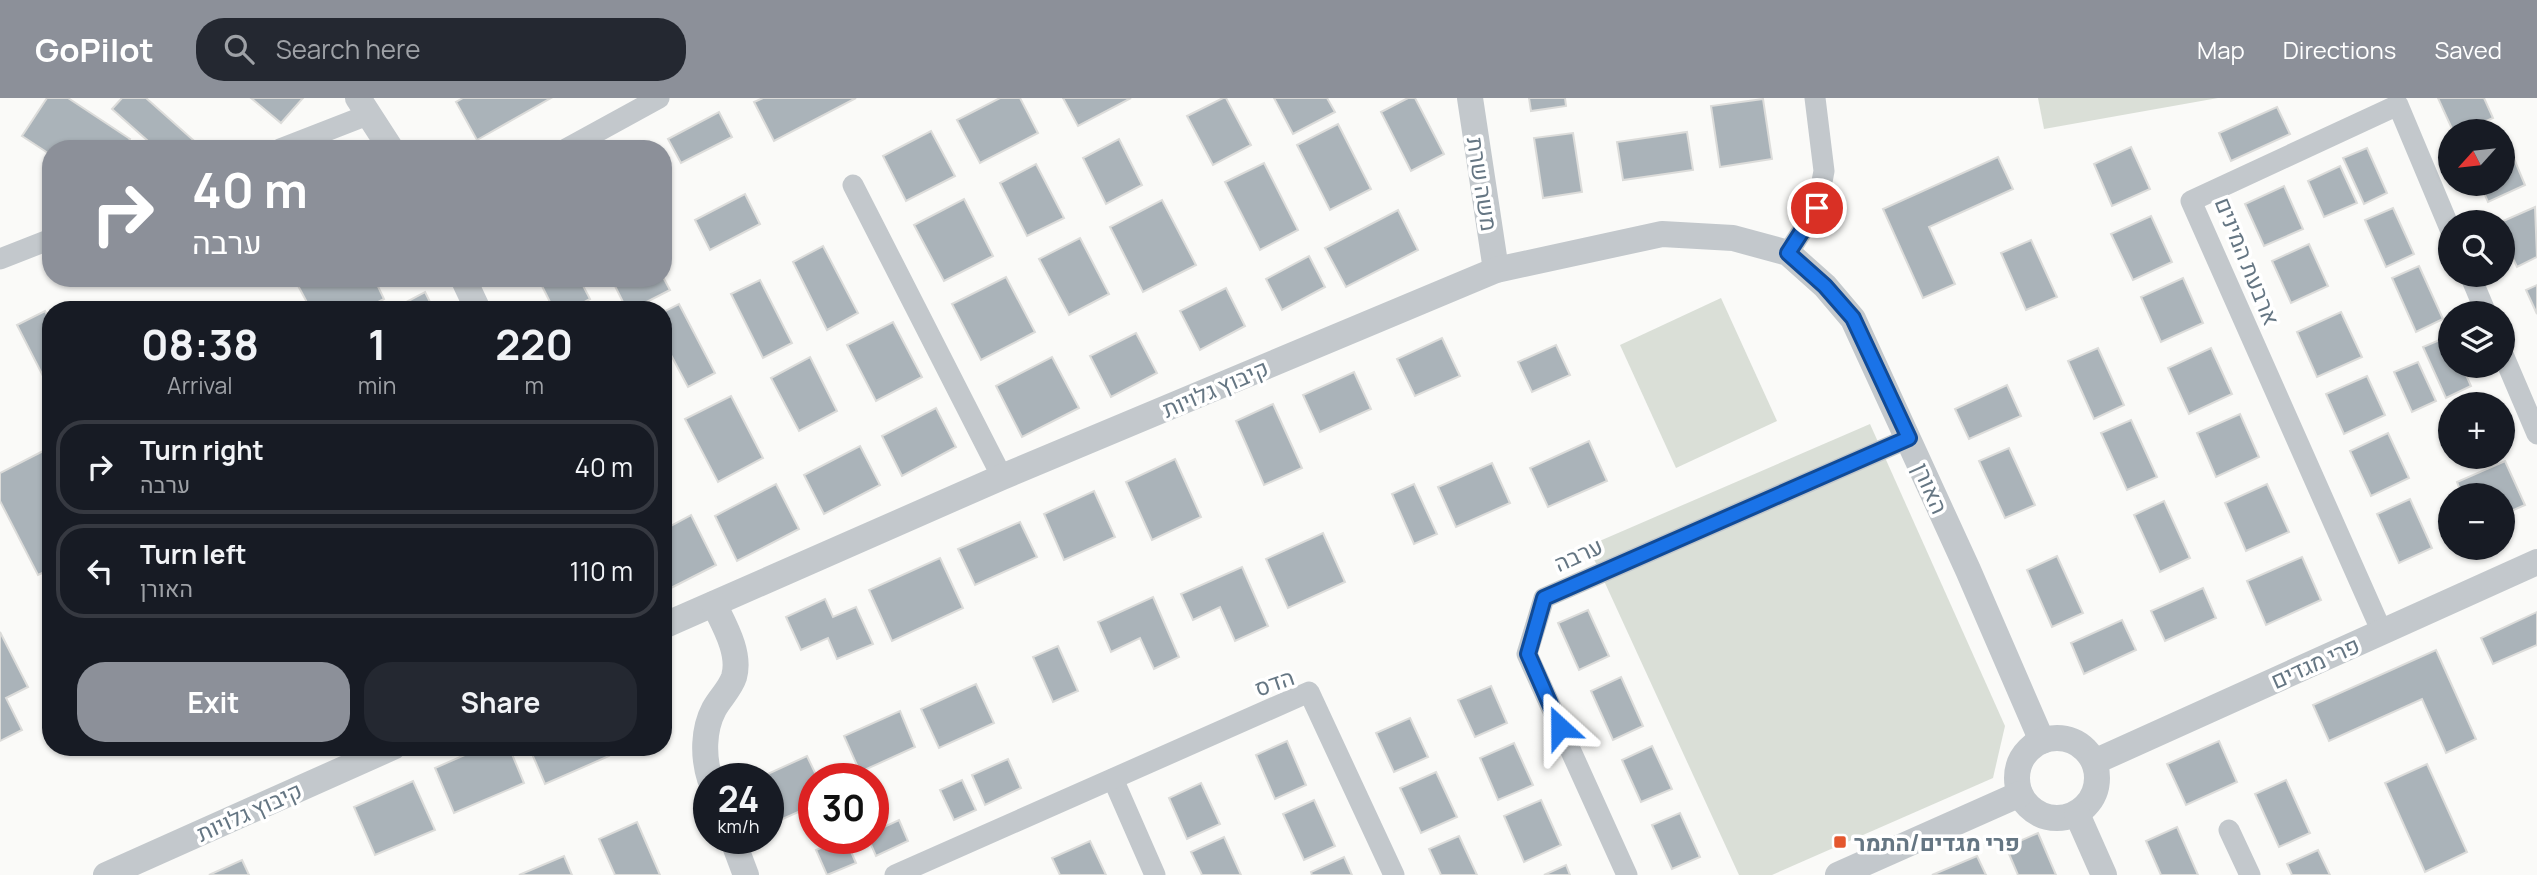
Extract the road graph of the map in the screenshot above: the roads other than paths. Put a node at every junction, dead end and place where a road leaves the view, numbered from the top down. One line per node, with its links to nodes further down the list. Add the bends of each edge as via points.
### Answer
1 (659, 98): 7 (street)
2 (1470, 98): 13 (street, משה שרת)
3 (1815, 98): 11 (street, via 1824,170 1817,208)
4 (364, 106): 5 (street); 6 (street)
5 (298, 140)
6 (385, 140)
7 (582, 140)
8 (853, 186): 17 (street)
9 (2442, 210): 21 (street, ארבעת המינים, via 2398,105 2191,201)
10 (42, 243): 12 (street)
11 (1788, 253): 13 (street, קיבוץ גלויות, via 1733,238 1662,234); 16 (street, האורן, via 1853,318)
12 (0, 259)
13 (1496, 270): 17 (street, קיבוץ גלויות)
14 (2513, 378): 15 (street)
15 (2537, 434)
16 (1909, 438): 22 (street, האורן); 36 (street, ערבה, via 1544,598 1528,654)
17 (1002, 477): 19 (street, קיבוץ גלויות)
18 (2537, 562): 21 (street, פרי מגדים)
19 (714, 604): 20 (street, קיבוץ גלויות); 25 (street, via 735,657 734,676 714,709 706,734)
20 (672, 622)
21 (2382, 632): 24 (street, פרי מגדים)
22 (2042, 741): 24 (street, via 2066,739 2087,751); 27 (street, via 2019,763)
23 (373, 756): 31 (street, קיבוץ גלויות)
24 (2094, 762): 28 (street, via 2093,796)
25 (706, 763)
26 (1114, 779): 33 (street, הדס); 34 (street); 35 (street, הדס, via 1309,692)
27 (2020, 794): 28 (street, via 2038,814 2051,818); 37 (street)
28 (2077, 814): 38 (street)
29 (2229, 830): 39 (street)
30 (739, 854): 32 (street)
31 (106, 875)
32 (747, 875)
33 (895, 875)
34 (1155, 875)
35 (1394, 875)
36 (1627, 875)
37 (1838, 875)
38 (2104, 875)
39 (2250, 875)

